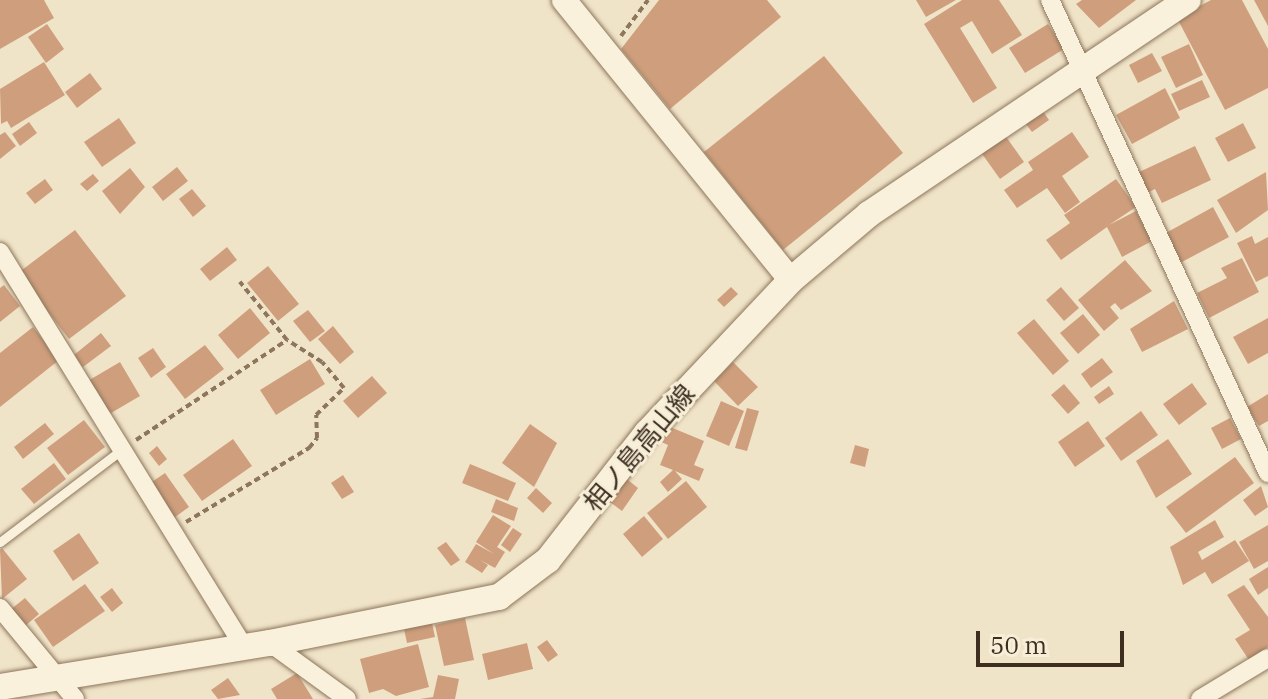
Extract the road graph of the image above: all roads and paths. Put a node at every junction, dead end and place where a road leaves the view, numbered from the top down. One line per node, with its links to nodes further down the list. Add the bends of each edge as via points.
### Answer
1 (564, 0): 5 (street)
2 (648, 0): 5 (path)
3 (1050, 0): 6 (street)
4 (1188, 0): 6 (main road, 相ノ島高山線)
5 (608, 54): 8 (street)
6 (1083, 70): 8 (main road, 相ノ島高山線, via 869,214); 12 (street)
7 (0, 252): 11 (street)
8 (791, 280): 16 (main road, 相ノ島高山線, via 647,433 526,582 499,597)
9 (240, 282): 10 (path)
10 (287, 340): 11 (path); 13 (path, via 322,362 344,388 316,415 317,438)
11 (121, 450): 13 (street); 14 (lane)
12 (1268, 473)
13 (172, 531): 17 (street)
14 (0, 542)
15 (0, 608): 19 (street)
16 (270, 643): 17 (main road, 相ノ島高山線); 22 (street)
17 (244, 647): 19 (main road, 相ノ島高山線)
18 (1268, 658): 23 (street)
19 (56, 676): 20 (main road, 相ノ島高山線); 21 (street)
20 (0, 687)
21 (75, 699)
22 (347, 699)
23 (1200, 699)

